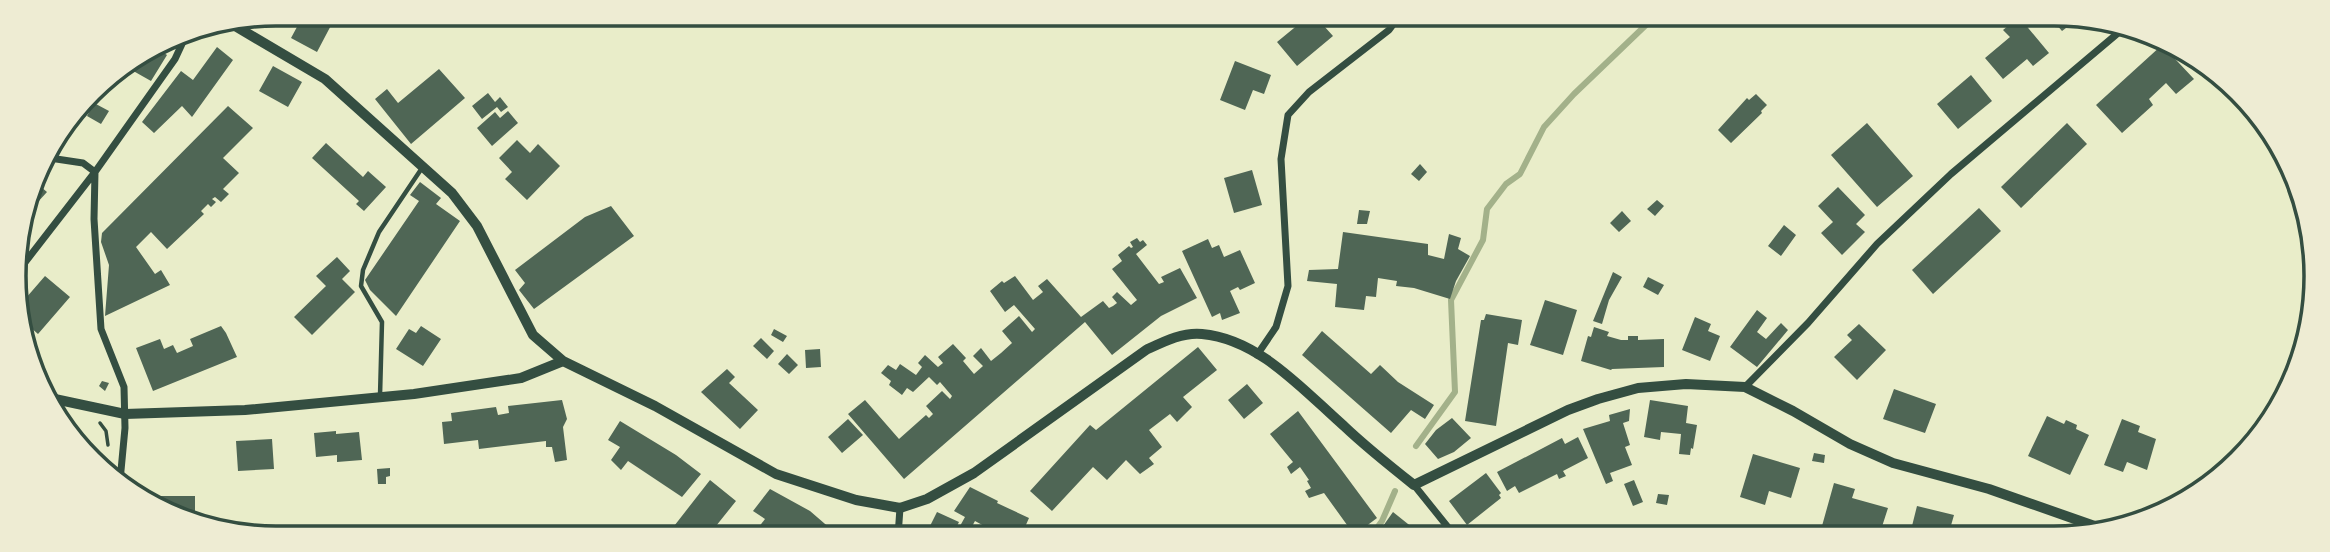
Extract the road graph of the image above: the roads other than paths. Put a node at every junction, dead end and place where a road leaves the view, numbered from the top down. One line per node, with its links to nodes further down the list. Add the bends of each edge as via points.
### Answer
1 (1392, 26): 9 (street, via 1288,115 1281,159 1288,286 1276,327)
2 (240, 29): 6 (street, via 325,79)
3 (2117, 35): 11 (street, via 1942,182 1877,244)
4 (182, 45): 7 (street)
5 (56, 159): 7 (street, via 83,163)
6 (423, 167): 10 (street, via 452,193 477,226 533,335); 12 (lane, via 379,232 363,270 361,286 382,322)
7 (95, 172): 8 (street); 14 (street, via 100,318 124,387)
8 (27, 260)
9 (1257, 355): 16 (street, via 1279,368); 17 (street, via 1211,335 1166,340 974,473)
10 (563, 361): 12 (street, via 521,378); 17 (street, via 776,474 856,500)
11 (1745, 387): 16 (street, via 1686,384 1638,388 1598,399); 18 (street, via 1893,463 1989,489)
12 (380, 397): 14 (street, via 244,410)
13 (59, 400): 14 (street)
14 (125, 414): 15 (street)
15 (121, 471)
16 (1414, 485): 20 (street)
17 (900, 508): 19 (street)
18 (2088, 524)
19 (899, 526)
20 (1447, 526)

